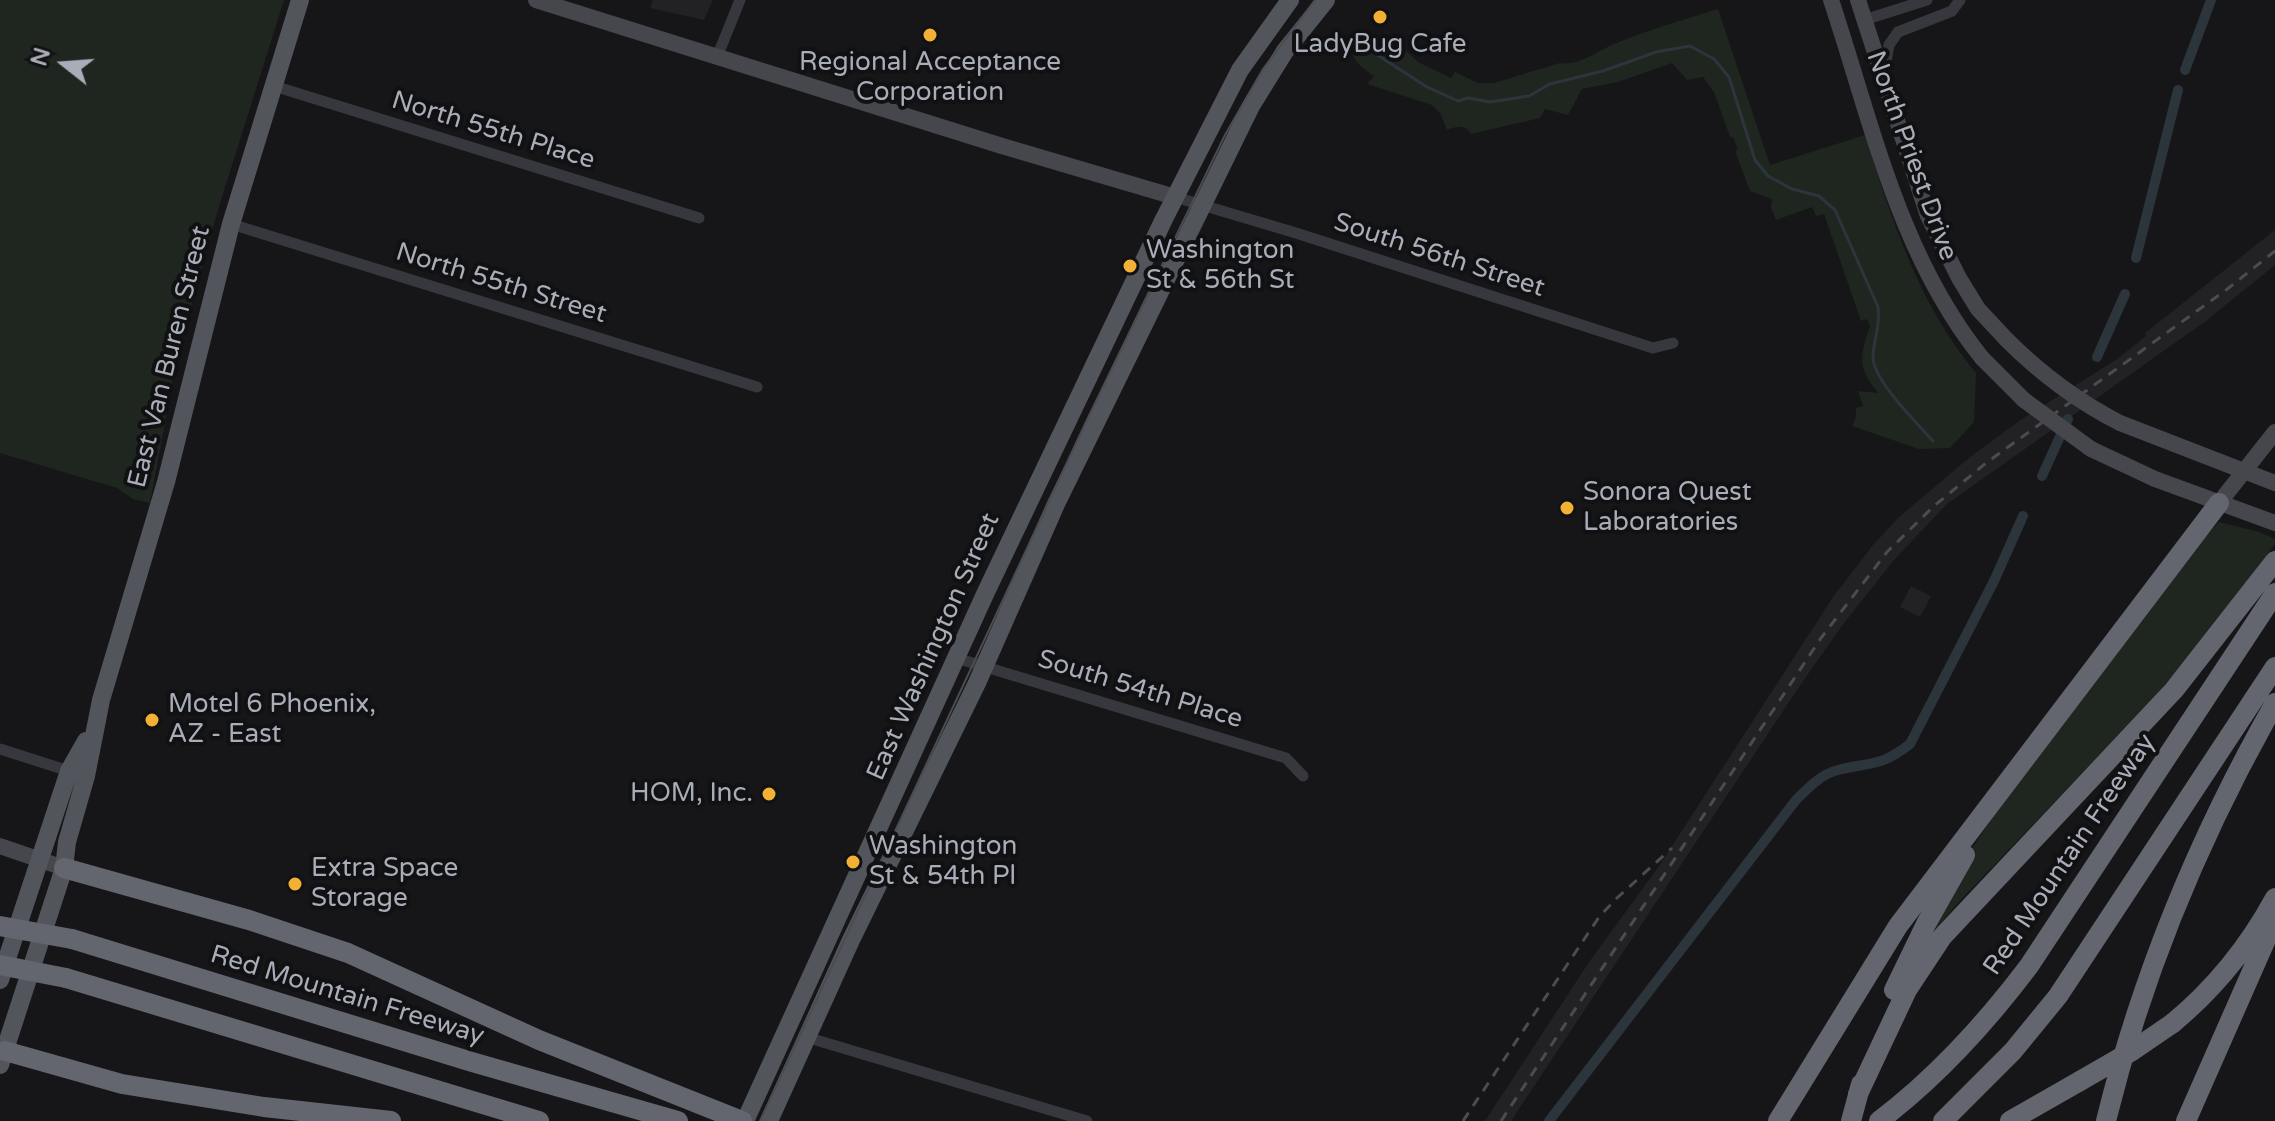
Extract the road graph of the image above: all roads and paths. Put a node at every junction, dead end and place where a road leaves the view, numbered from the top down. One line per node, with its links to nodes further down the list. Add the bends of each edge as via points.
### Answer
1 (300, 0): 14 (main road, East Van Buren Street)
2 (536, 0): 12 (main road)
3 (740, 0): 12 (street)
4 (1290, 0): 16 (main road, via 1240,70)
5 (1326, 0): 16 (main road, via 1290,44)
6 (1831, 0): 11 (main road, North Priest Drive)
7 (1858, 0): 10 (main road, North Priest Drive)
8 (1927, 0): 10 (street)
9 (1960, 0): 13 (street, via 1952,11 1893,36)
10 (1864, 20): 13 (main road, North Priest Drive)
11 (1843, 37): 15 (main road, via 1855,39 1861,47 1874,86); 24 (main road, North Priest Drive, bridge, via 1914,249 1954,321 1982,358 2031,406 2091,449)
12 (717, 57): 16 (main road)
13 (1883, 81): 15 (main road, North Priest Drive)
14 (274, 86): 17 (street, North 55th Place); 18 (main road, East Van Buren Street)
15 (1890, 105): 22 (main road, North Priest Drive, bridge, via 1942,247 1978,309 2007,340 2064,390 2120,423)
16 (1190, 202): 19 (street, South 56th Street, via 1653,348); 28 (main road, East Washington Street); 29 (main road, East Washington Street)
17 (699, 218)
18 (231, 224): 20 (street, North 55th Street); 32 (main road, East Van Buren Street, via 169,470)
19 (1673, 343)
20 (757, 387)
21 (2275, 432): 22 (main road)
22 (2244, 472): 23 (main road, North Priest Drive); 24 (main road)
23 (2275, 483)
24 (2219, 503): 25 (main road, North Priest Drive); 33 (highway)
25 (2272, 522)
26 (2275, 561): 47 (highway, via 2174,690 1942,937 1902,999)
27 (2275, 593): 48 (highway, Red Mountain Freeway, via 2029,966 1963,1045)
28 (956, 658): 29 (street, South 54th Place); 52 (main road, East Washington Street)
29 (984, 665): 36 (street, South 54th Place, via 1286,758); 45 (main road, East Washington Street)
30 (2275, 667): 57 (highway, via 2058,996 2013,1051)
31 (2275, 703): 59 (highway, via 2219,808 2175,907 2138,1007)
32 (93, 728): 35 (main road, East Van Buren Street); 39 (main road, East Van Buren Street)
33 (2049, 729): 47 (highway, via 1982,827 1926,924 1873,1039); 55 (highway, via 1898,926)
34 (0, 749): 35 (street)
35 (69, 771): 38 (main road, East Van Buren Street)
36 (1303, 776)
37 (0, 846): 38 (main road)
38 (40, 858): 39 (main road); 44 (main road, East Van Buren Street)
39 (64, 868): 46 (main road, East Van Buren Street); 52 (highway, via 348,953 539,1040)
40 (2275, 898): 58 (highway, bridge, via 2232,963 2173,1023)
41 (2275, 919): 60 (highway)
42 (0, 926): 51 (highway, Red Mountain Freeway, bridge, via 72,939 177,969)
43 (0, 965): 50 (highway, bridge, via 66,978)
44 (0, 980)
45 (806, 1037): 53 (main road, East Washington Street); 54 (street)
46 (2, 1055): 49 (highway, via 122,1084)
47 (1858, 1094): 56 (highway)
48 (1887, 1115)
49 (391, 1121)
50 (539, 1121)
51 (678, 1121)
52 (744, 1121)
53 (769, 1121)
54 (1087, 1121)
55 (1778, 1121)
56 (1851, 1121)
57 (1943, 1121)
58 (2010, 1121)
59 (2106, 1121)
60 (2186, 1121)

